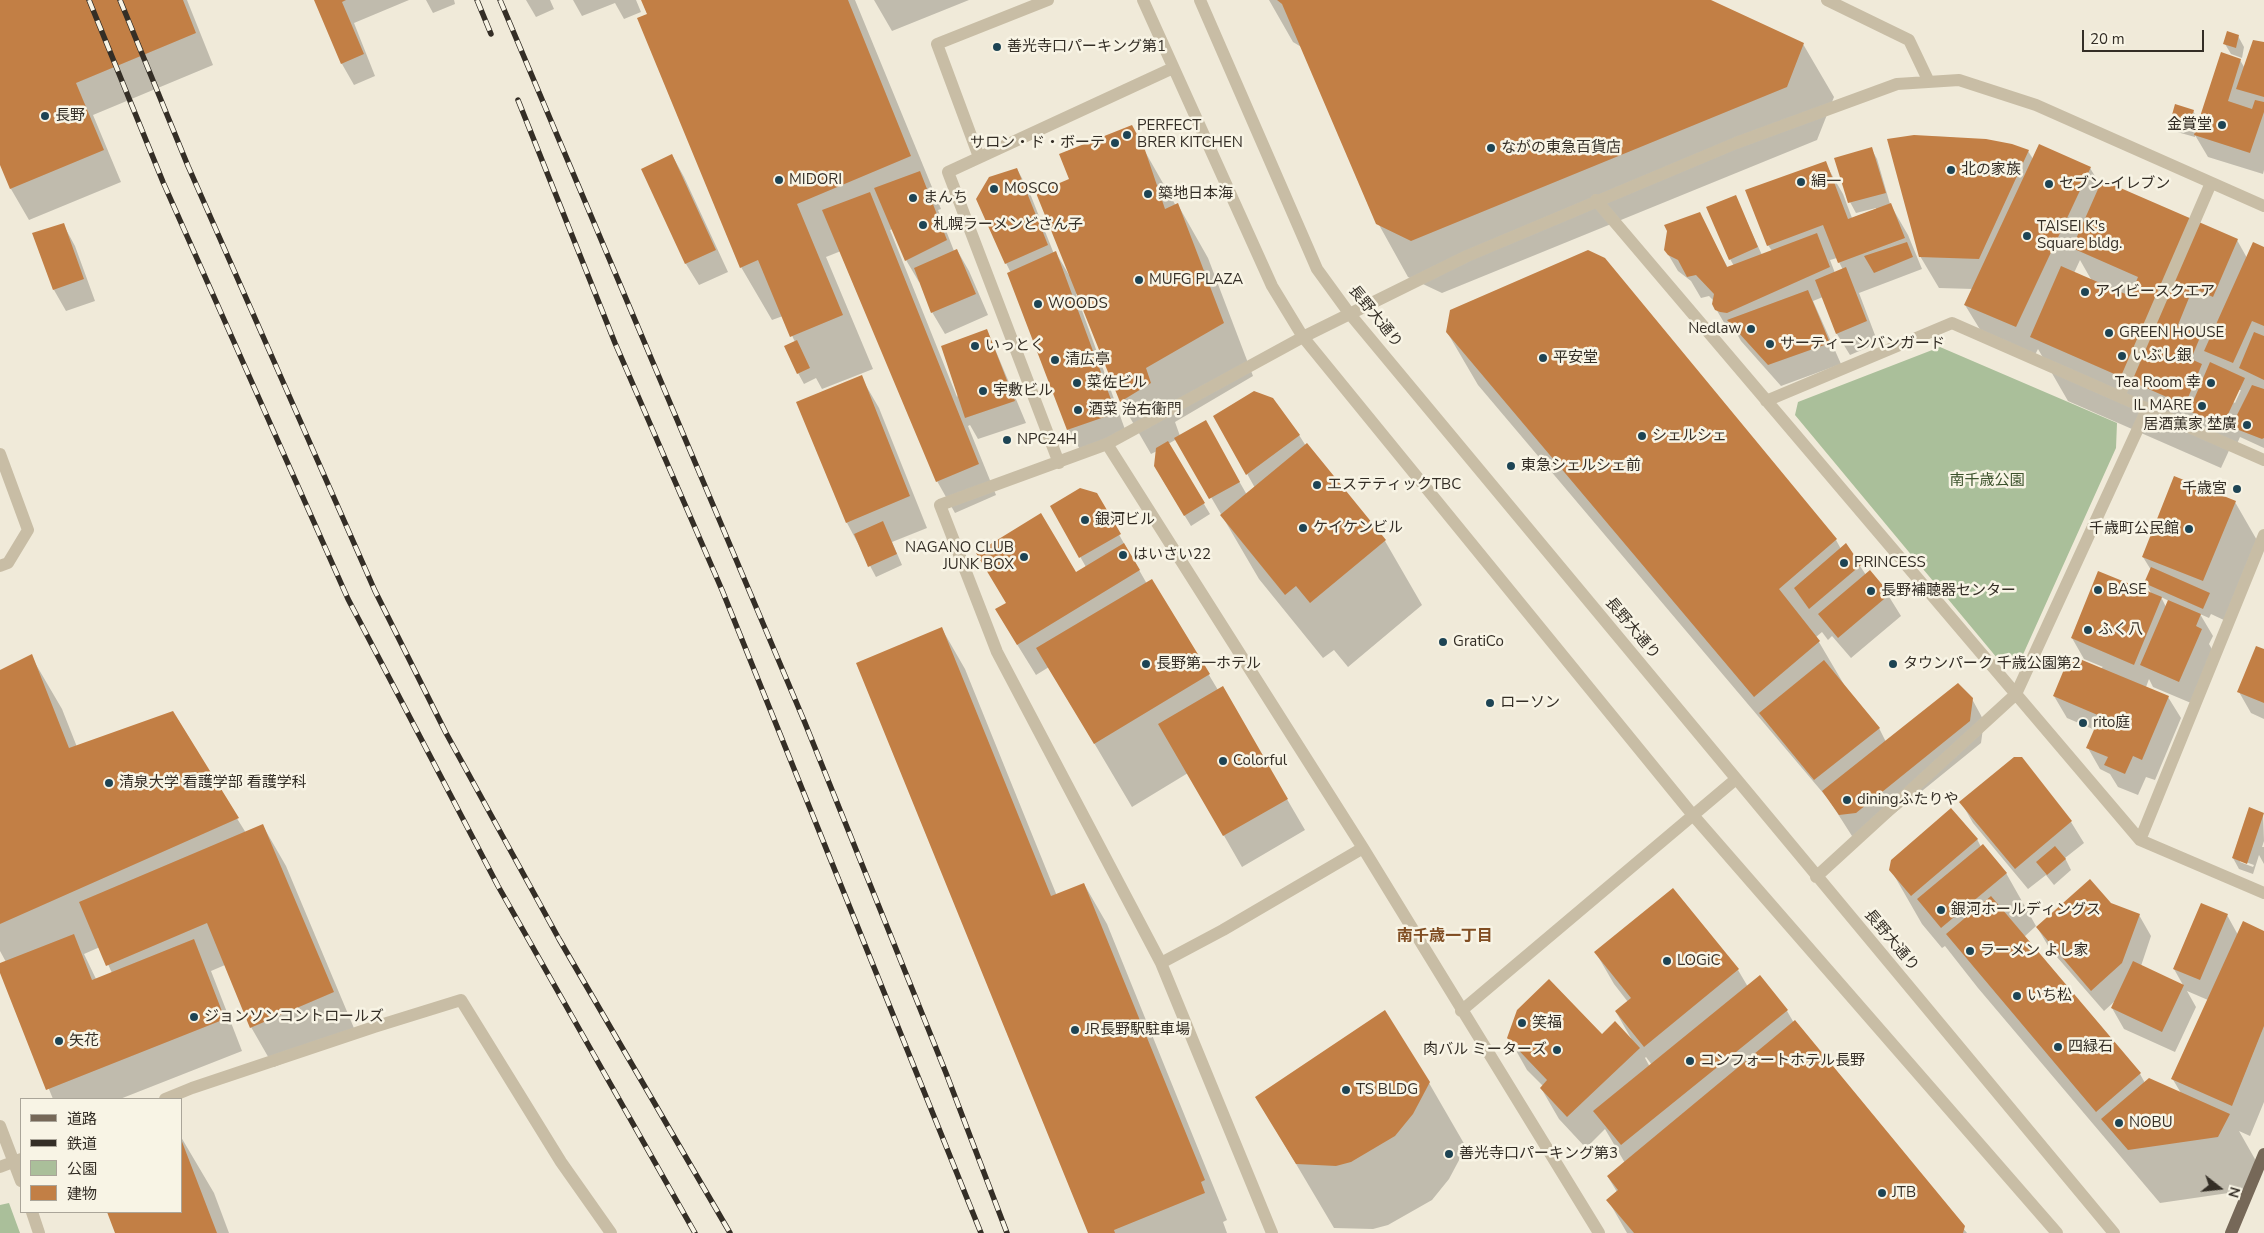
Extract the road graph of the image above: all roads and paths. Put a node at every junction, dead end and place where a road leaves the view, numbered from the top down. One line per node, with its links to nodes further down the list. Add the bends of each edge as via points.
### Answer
1 (1048, 0): 7 (street, via 937,44)
2 (1143, 0): 5 (street)
3 (1200, 0): 11 (street, 長野大通り, via 1317,268)
4 (1827, 0): 6 (street, via 1909,40)
5 (1173, 68): 7 (street); 12 (street, via 1272,286)
6 (1929, 82): 8 (street, via 1959,80 2036,105); 9 (street, via 1897,84 1736,143)
7 (979, 158): 19 (street, via 948,172)
8 (2211, 183): 10 (street); 13 (street)
9 (1596, 200): 11 (street, via 1467,256); 14 (street)
10 (2264, 206)
11 (1348, 313): 12 (street); 23 (street, 長野大通り)
12 (1303, 337): 16 (street); 24 (street)
13 (2119, 396): 14 (street, via 1952,323); 15 (street)
14 (1766, 401): 22 (street)
15 (2147, 409): 18 (street); 22 (street)
16 (1107, 444): 19 (street); 26 (street)
17 (0, 454): 21 (street, via 28,530 8,563)
18 (2264, 460)
19 (1059, 463): 29 (street, via 940,505 997,652)
20 (2264, 535): 25 (street)
21 (0, 566)
22 (2016, 694): 25 (street); 27 (street)
23 (1736, 779): 24 (street); 27 (street, 長野大通り)
24 (1692, 814): 30 (street); 42 (street)
25 (2140, 840): 28 (street)
26 (1363, 848): 29 (street); 30 (street)
27 (1816, 877): 43 (street, 長野大通り)
28 (2264, 893)
29 (1162, 963): 40 (street)
30 (1461, 1011): 41 (street)
31 (167, 1098): 39 (street, via 462,1000 561,1162)
32 (0, 1126): 34 (street)
33 (2264, 1154): 44 (main road)
34 (18, 1161): 35 (street); 36 (street)
35 (0, 1167)
36 (20, 1174)
37 (32, 1213): 38 (street)
38 (40, 1233)
39 (610, 1233)
40 (1272, 1233)
41 (1600, 1233)
42 (2057, 1233)
43 (2114, 1233)
44 (2231, 1233)

